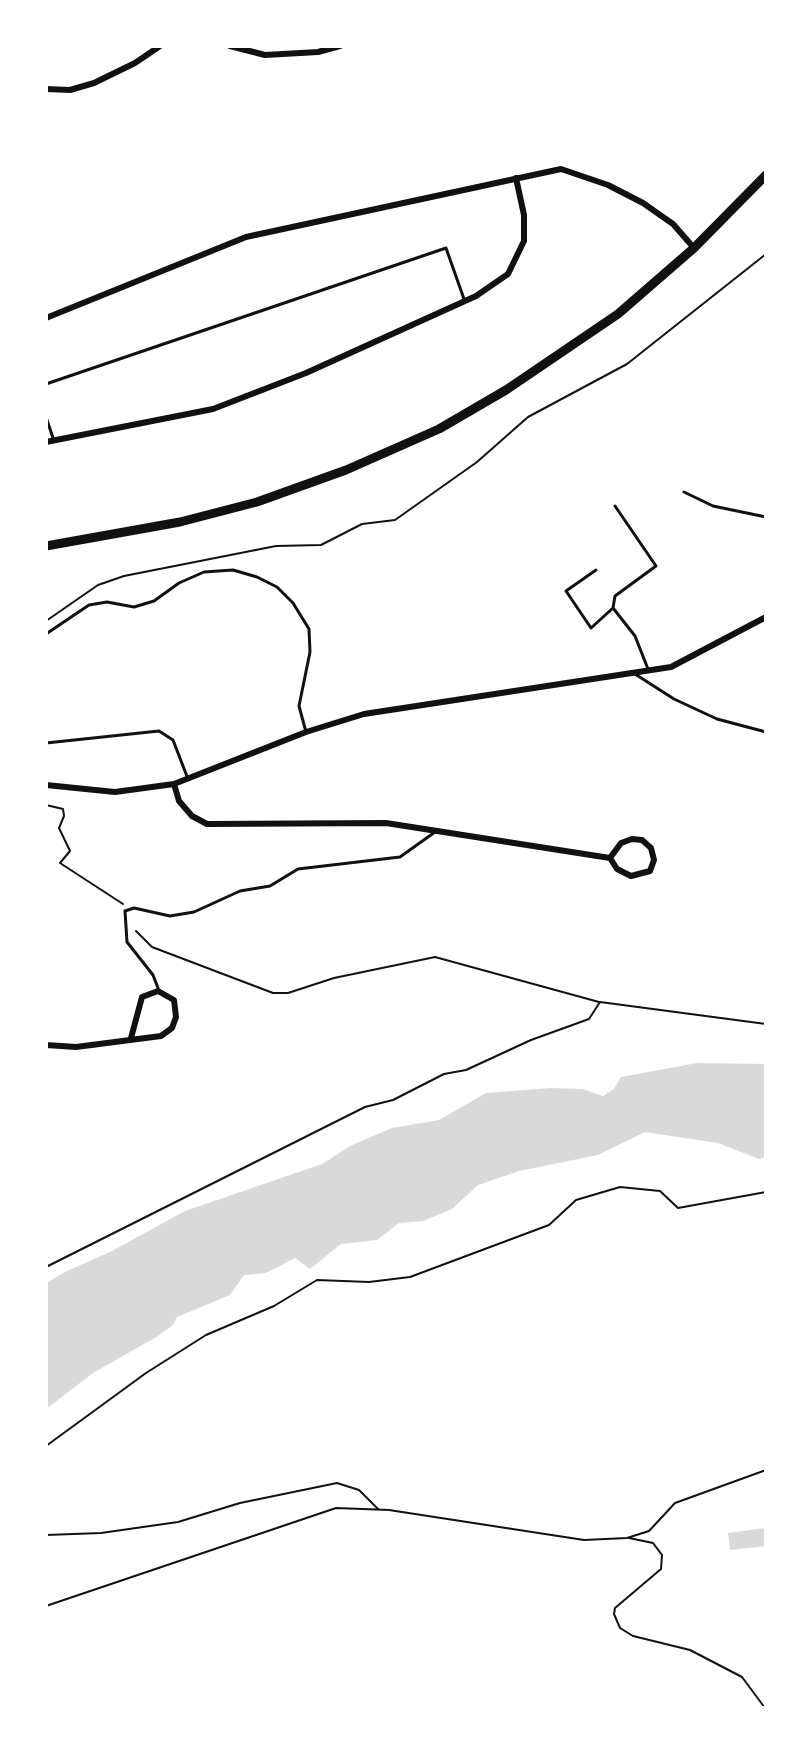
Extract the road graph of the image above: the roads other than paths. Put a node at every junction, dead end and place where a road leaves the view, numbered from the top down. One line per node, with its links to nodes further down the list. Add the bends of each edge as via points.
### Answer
1 (160, 46): 4 (street, via 94,83)
2 (230, 46): 3 (street, via 265,55)
3 (340, 46)
4 (46, 89)
5 (766, 175): 7 (main road)
6 (516, 178): 7 (street, via 561,169 608,185 673,224); 8 (street, via 524,241 508,274); 9 (street, via 246,237)
7 (694, 248): 16 (main road, via 563,353 479,406 396,448 257,502 167,525)
8 (465, 301): 10 (lane, via 446,248); 12 (street, via 213,409)
9 (46, 318)
10 (46, 384)
11 (46, 417): 12 (lane)
12 (50, 441)
13 (684, 492): 15 (lane, via 713,506)
14 (615, 506): 18 (lane, via 656,566 615,596)
15 (766, 517)
16 (46, 546)
17 (596, 570): 18 (lane, via 566,591 591,628)
18 (613, 608): 21 (lane, via 635,636)
19 (766, 617): 21 (street, via 671,667)
20 (46, 634): 23 (lane, via 89,605 134,607 204,572 233,570 257,577 293,603 309,629 299,706)
21 (648, 669): 22 (street)
22 (632, 672): 23 (street, via 364,714); 24 (lane, via 717,719)
23 (306, 732): 26 (street)
24 (766, 732)
25 (46, 743): 26 (lane, via 159,731 173,740)
26 (188, 779): 27 (street)
27 (174, 784): 28 (street, via 115,792); 29 (street, via 179,801 207,824 386,823)
28 (46, 785)
29 (438, 830): 30 (street); 31 (lane, via 400,857 298,869 270,886 240,891 194,912 170,916 128,909 122,919 127,942 153,975)
30 (610, 858): 30 (street, via 631,876 650,871 654,860 651,848 632,839 621,843)
31 (158, 991): 32 (street, via 142,997); 32 (street, via 178,1008 172,1028 161,1036)
32 (131, 1038): 33 (street, via 76,1047)
33 (46, 1045)

